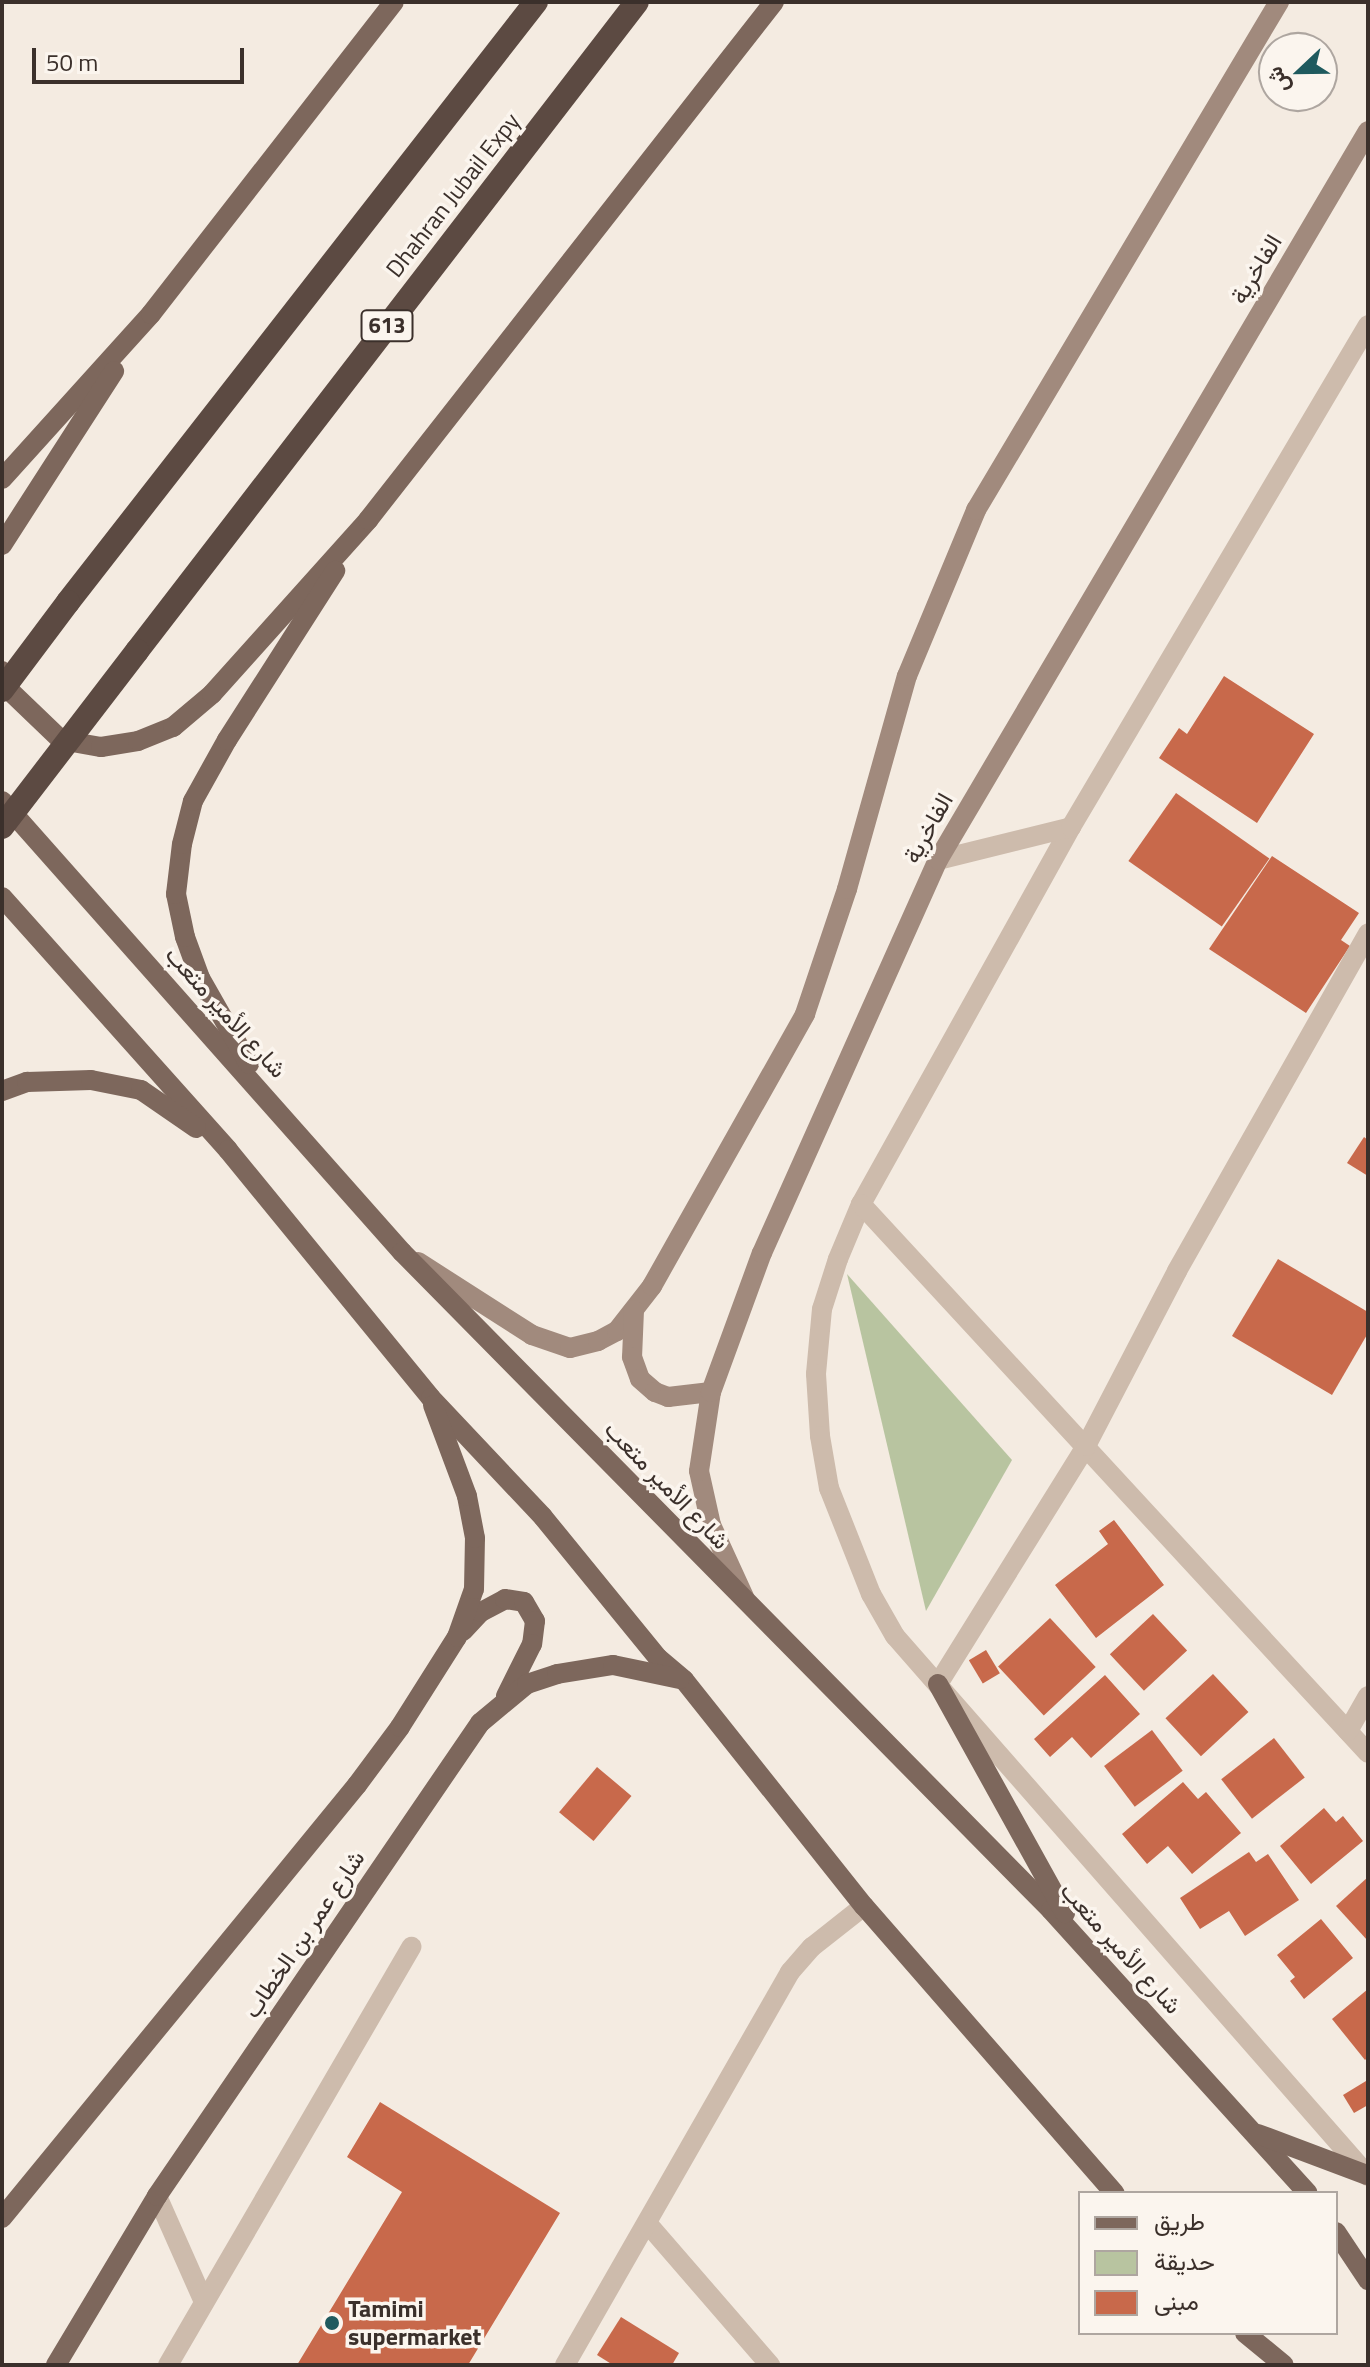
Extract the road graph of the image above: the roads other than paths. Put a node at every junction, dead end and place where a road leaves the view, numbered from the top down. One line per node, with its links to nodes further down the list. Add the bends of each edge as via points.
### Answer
1 (394, 2): 7 (main road)
2 (536, 2): 13 (highway, bridge)
3 (637, 2): 15 (highway, Dhahran Jubail Expy / 613, bridge)
4 (774, 2): 10 (main road)
5 (1279, 2): 25 (street, via 976,510 907,676 847,889 805,1014 660,1273)
6 (1368, 131): 17 (street, الفاخرية)
7 (151, 314): 9 (main road); 11 (main road)
8 (1368, 325): 16 (street)
9 (2, 479)
10 (368, 520): 12 (main road, via 212,694 173,727 101,747 61,740 11,692); 21 (main road, via 227,740 193,801 182,844 176,894 185,937 200,978)
11 (2, 545)
12 (2, 671)
13 (2, 690)
14 (2, 801): 21 (main road, شارع الأمير متعب)
15 (2, 827)
16 (1071, 827): 17 (street); 23 (street)
17 (938, 860): 26 (street, الفاخرية, via 762,1253)
18 (2, 897): 22 (main road)
19 (1368, 933): 28 (street, via 1177,1271)
20 (2, 1091): 22 (main road, via 27,1082 91,1080 141,1090)
21 (270, 1100): 24 (main road, شارع الأمير متعب)
22 (228, 1150): 27 (main road)
23 (861, 1204): 28 (street); 32 (street, via 822,1309 816,1374 820,1436 829,1488 871,1594 895,1636)
24 (402, 1252): 25 (street, via 532,1335 570,1348 617,1331); 29 (main road, شارع الأمير متعب)
25 (634, 1310): 26 (street, via 632,1357 640,1379 668,1397)
26 (711, 1392): 29 (street, الفاخرية, via 699,1471 711,1525)
27 (431, 1398): 30 (main road, شارع عمر بن الخطاب, via 467,1496 475,1538 474,1589); 31 (main road, via 543,1517 658,1658)
28 (1086, 1446): 32 (street); 35 (street)
29 (747, 1604): 38 (main road, شارع الأمير متعب)
30 (457, 1637): 34 (main road, via 481,1612 505,1599 524,1602 535,1621 532,1644); 45 (main road, شارع عمر بن الخطاب, via 357,1785)
31 (684, 1680): 34 (main road, شارع عمر بن الخطاب, via 613,1665 557,1674 527,1684); 37 (main road)
32 (938, 1684): 38 (main road); 41 (street)
33 (1368, 1696): 35 (street)
34 (504, 1700): 44 (main road, شارع عمر بن الخطاب, via 480,1723)
35 (1348, 1731): 36 (street)
36 (1368, 1753)
37 (864, 1906): 42 (main road); 46 (street, via 812,1947 790,1972)
38 (1082, 1944): 40 (main road, شارع الأمير متعب)
39 (411, 1947): 51 (street)
40 (1254, 2132): 41 (main road); 43 (main road, شارع الأمير متعب)
41 (1367, 2175)
42 (1112, 2191)
43 (1306, 2191)
44 (157, 2196): 51 (street); 54 (main road, شارع عمر بن الخطاب)
45 (2, 2218)
46 (647, 2223): 56 (street); 57 (street)
47 (1338, 2226): 49 (main road)
48 (1338, 2235): 50 (main road)
49 (1368, 2259)
50 (1368, 2280)
51 (204, 2302): 55 (street)
52 (1244, 2335): 58 (main road)
53 (1245, 2335): 59 (main road)
54 (56, 2365)
55 (168, 2365)
56 (565, 2365)
57 (770, 2365)
58 (1267, 2365)
59 (1284, 2365)

